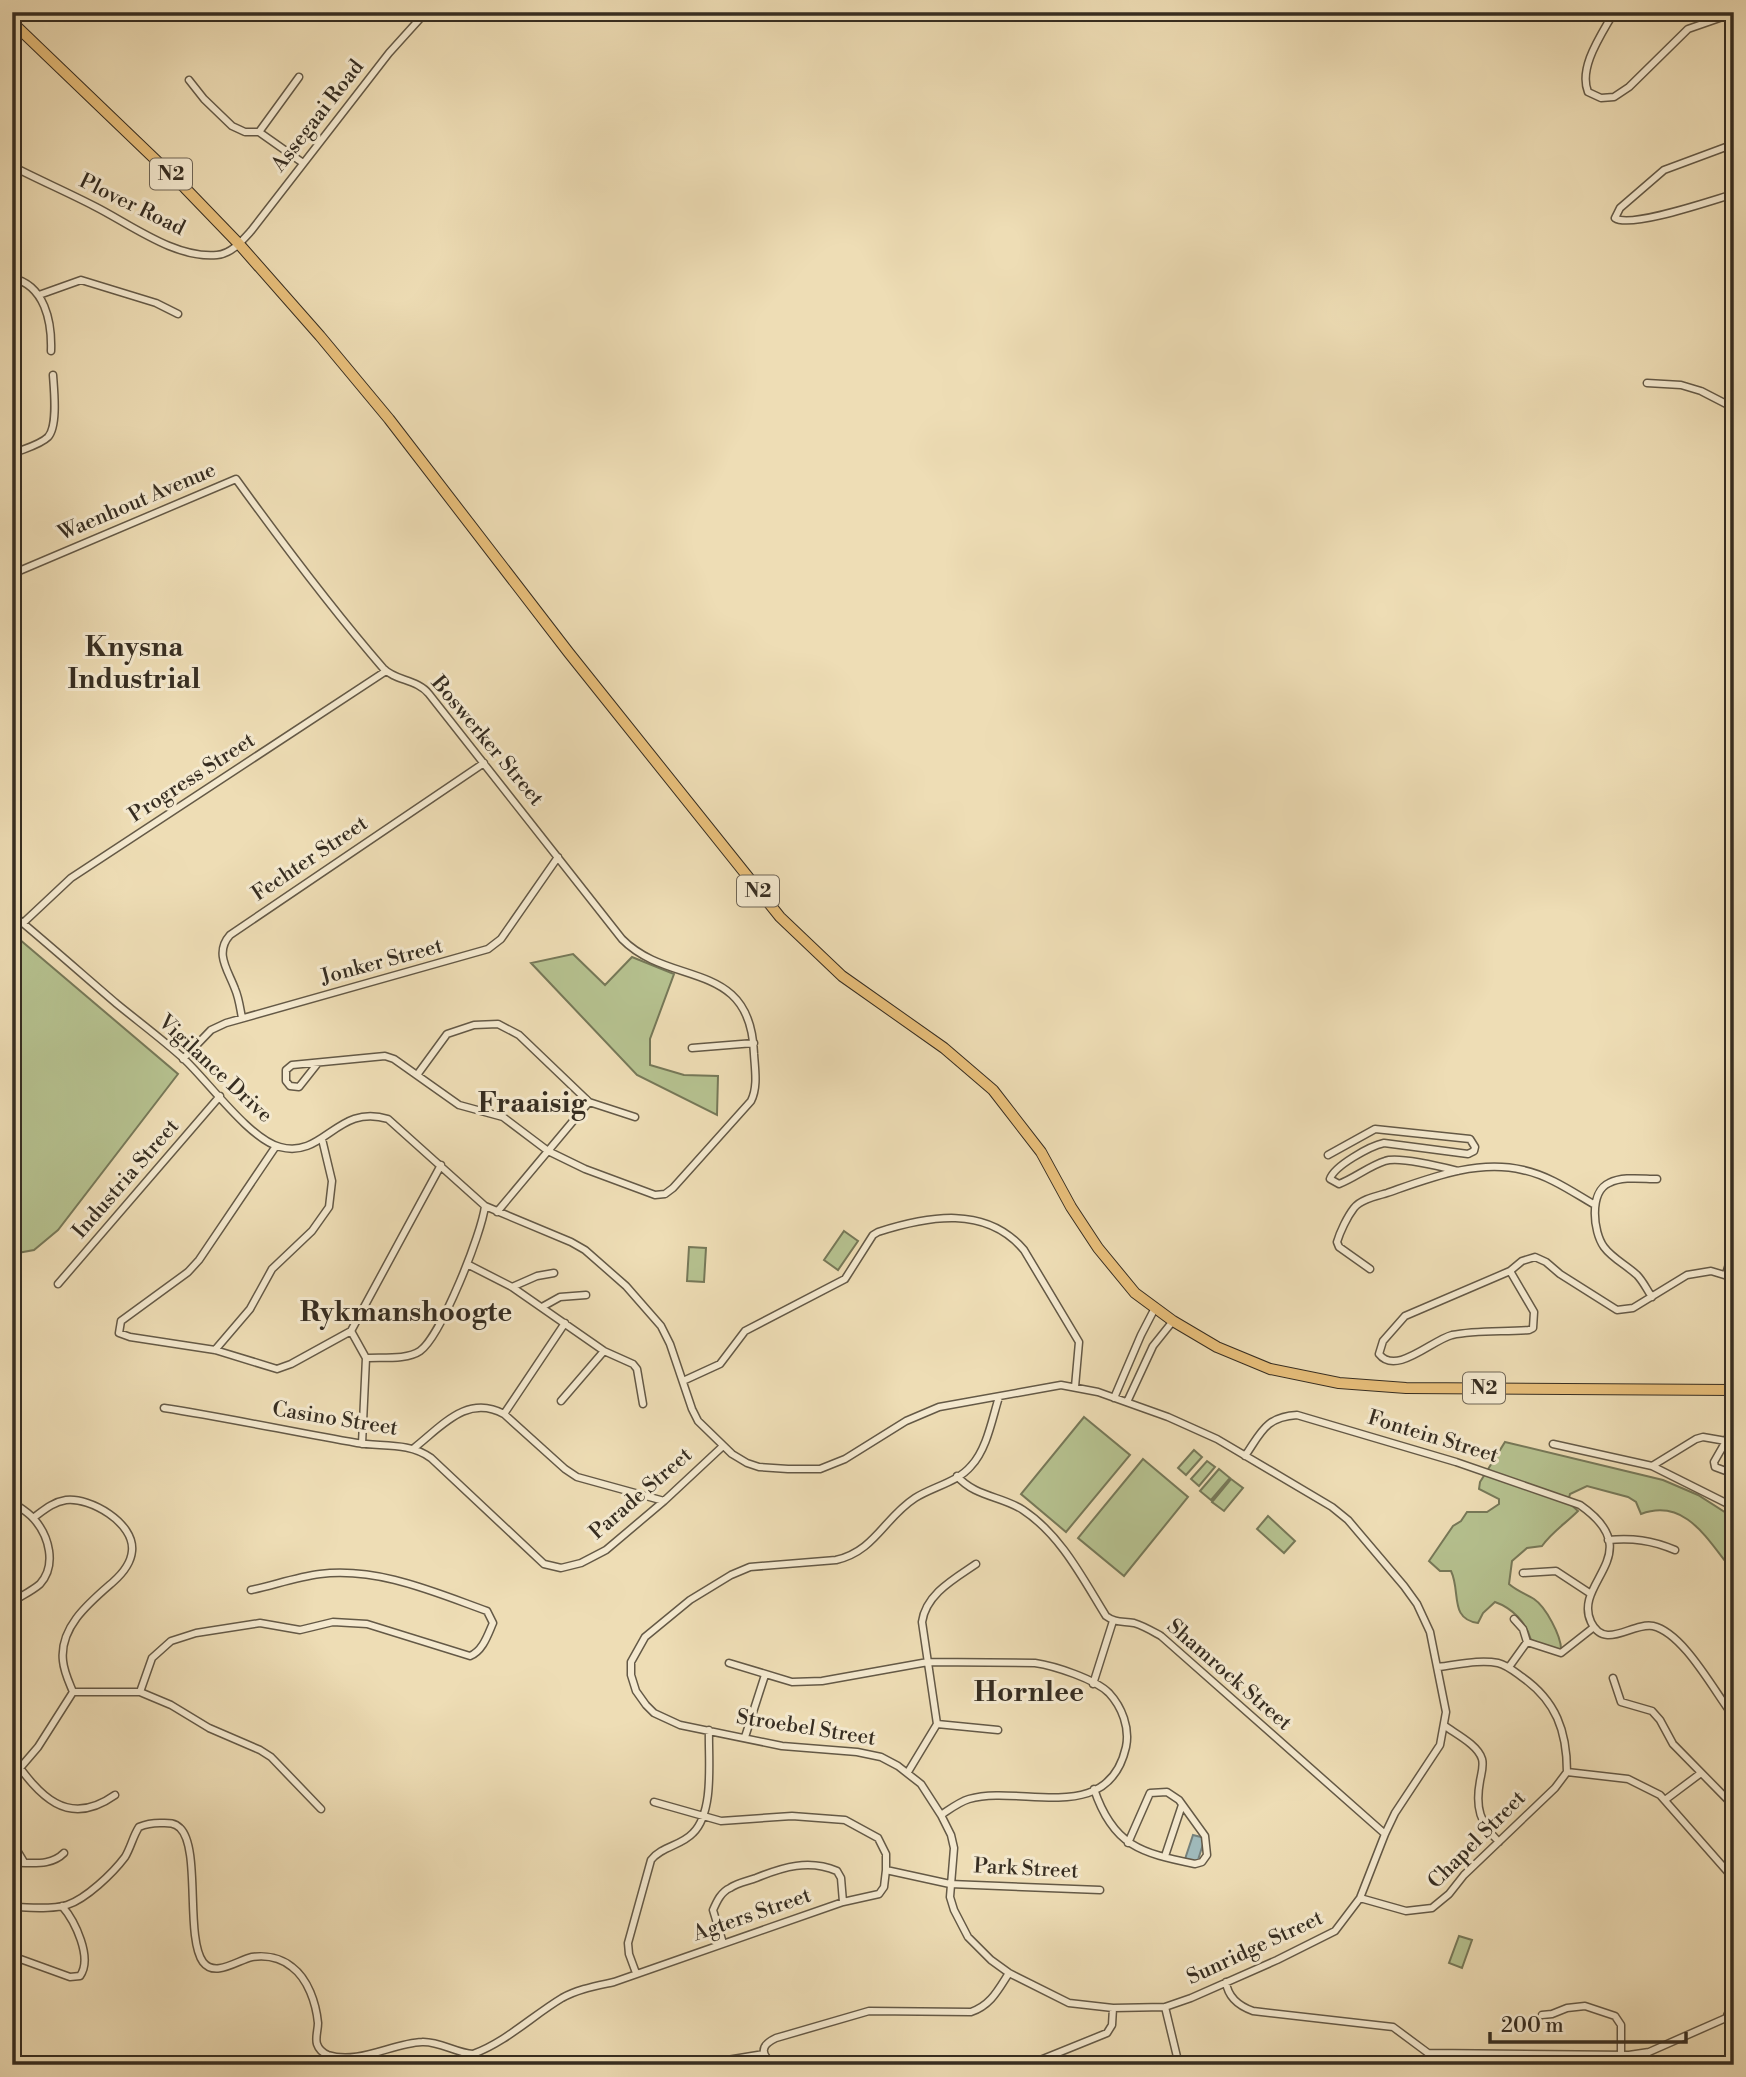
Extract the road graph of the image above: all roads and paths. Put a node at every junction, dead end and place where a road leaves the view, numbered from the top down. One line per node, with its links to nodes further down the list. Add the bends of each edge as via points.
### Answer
1 (126, 12): 2 (street, via 158,17)
2 (173, 12)
3 (426, 12): 11 (street, Assegaai Road)
4 (1614, 12): 5 (street, via 1590,60 1585,84 1588,92 1601,98 1614,97 1629,87 1688,29)
5 (1734, 13)
6 (12, 22): 14 (highway, N2)
7 (299, 78): 9 (street)
8 (188, 80): 9 (street, via 233,126)
9 (260, 132): 11 (street)
10 (1734, 144): 13 (street, via 1664,170 1620,208 1615,218 1622,222 1663,216)
11 (303, 163): 14 (street, Assegaai Road)
12 (12, 166): 14 (street, Plover Road, via 173,247 215,256)
13 (1734, 194)
14 (239, 244): 61 (highway, N2, via 389,419 762,897 826,962 944,1048 993,1090 1041,1152 1071,1207 1115,1271)
15 (12, 278): 16 (street)
16 (39, 295): 17 (street, via 81,280); 18 (street, via 49,321)
17 (178, 314)
18 (51, 351)
19 (53, 375): 22 (street, via 51,432)
20 (1647, 383): 21 (street, via 1681,385)
21 (1734, 408)
22 (12, 454)
23 (236, 479): 24 (street, Waenhout Avenue); 25 (street, Boswerker Street)
24 (12, 574)
25 (386, 671): 26 (street, Boswerker Street, via 423,686); 29 (street, Progress Street, via 71,878)
26 (484, 763): 27 (street, Boswerker Street); 30 (street, Fechter Street, via 229,934 222,956)
27 (558, 857): 30 (street, Jonker Street, via 501,939 488,949); 31 (street, Boswerker Street, via 636,951 731,992 747,1015)
28 (12, 914): 29 (street, Vigilance Drive)
29 (23, 923): 33 (street, Vigilance Drive)
30 (242, 1018): 33 (street, Jonker Street, via 211,1030)
31 (754, 1043): 32 (street); 41 (street, via 751,1101 665,1194 655,1195 604,1177)
32 (692, 1048)
33 (183, 1059): 36 (street, Vigilance Drive)
34 (318, 1063): 34 (street, via 292,1065 286,1070 286,1081 299,1087); 35 (street, via 385,1056)
35 (417, 1075): 37 (street, via 447,1034 474,1025 498,1024 519,1035); 41 (street, via 458,1105 510,1120)
36 (220, 1096): 40 (street, Vigilance Drive, via 257,1135); 56 (street, Industria Street)
37 (589, 1102): 38 (street); 41 (street)
38 (635, 1117)
39 (322, 1139): 40 (street, Vigilance Drive, via 295,1149); 43 (street, Vigilance Drive, via 345,1121 377,1115 398,1126); 65 (street, via 332,1181 329,1207 312,1231 272,1269 250,1309)
40 (275, 1146): 65 (street, via 199,1260 121,1321 118,1329 122,1335)
41 (548, 1151): 48 (street)
42 (1328, 1155): 44 (street, via 1375,1129 1470,1139 1475,1147 1468,1154 1374,1145 1336,1169 1330,1179 1339,1184 1394,1160)
43 (441, 1165): 47 (street, Vigilance Drive); 64 (street)
44 (1458, 1171): 46 (street, via 1520,1169 1553,1179); 51 (street, via 1428,1178 1354,1209 1337,1242)
45 (1657, 1179): 46 (street, via 1608,1183)
46 (1595, 1205): 59 (street, via 1598,1238 1642,1280)
47 (485, 1206): 48 (street, Vigilance Drive); 50 (street)
48 (497, 1212): 68 (street, Vigilance Drive, via 585,1250 626,1286 661,1326)
49 (1734, 1248): 54 (street)
50 (467, 1264): 57 (street); 67 (street, via 422,1350)
51 (1370, 1269)
52 (1510, 1271): 52 (street, via 1534,1312 1533,1328 1454,1335 1400,1360 1387,1361 1379,1354 1383,1341 1405,1316); 59 (street, via 1535,1257 1617,1310 1633,1308)
53 (554, 1273): 57 (street)
54 (1726, 1274): 55 (street); 59 (street, via 1687,1275)
55 (1734, 1278)
56 (58, 1284)
57 (512, 1287): 60 (street)
58 (586, 1296): 60 (street, via 560,1297)
59 (1652, 1297)
60 (542, 1307): 63 (street)
61 (1154, 1308): 62 (highway, N2); 72 (street)
62 (1173, 1321): 70 (highway, N2, via 1217,1347 1270,1368 1339,1383 1406,1388); 74 (street, via 1153,1346)
63 (565, 1323): 66 (street); 77 (street)
64 (351, 1331): 65 (street, via 277,1369); 67 (street)
65 (215, 1350)
66 (604, 1352): 73 (street); 75 (street, via 635,1366)
67 (366, 1358): 80 (street)
68 (683, 1381): 69 (street, via 720,1364 745,1331 845,1279 873,1235 946,1216 964,1217 1002,1231 1024,1251 1076,1333); 83 (street, Vigilance Drive, via 698,1421)
69 (1075, 1387): 71 (street, Vigilance Drive); 72 (street, Vigilance Drive)
70 (1734, 1390)
71 (999, 1396): 83 (street, Vigilance Drive, via 921,1413 820,1469 759,1467); 88 (street, Stroebel Street, via 979,1456 970,1469)
72 (1114, 1398): 74 (street, Vigilance Drive)
73 (561, 1401)
74 (1128, 1402): 85 (street, Sunridge Street, via 1199,1430)
75 (643, 1404)
76 (164, 1408): 80 (street, Casino Street)
77 (505, 1414): 84 (street, Casino Street, via 493,1408 468,1408); 89 (street, via 577,1476)
78 (1734, 1417): 79 (street)
79 (1726, 1441): 82 (street); 86 (street, via 1696,1439); 87 (street, via 1714,1465)
80 (362, 1444): 84 (street, Casino Street)
81 (1553, 1444): 86 (street)
82 (1734, 1444)
83 (723, 1446): 89 (street, Parade Street)
84 (414, 1448): 89 (street, Parade Street, via 431,1458 552,1567 581,1563 606,1550)
85 (1245, 1456): 93 (street, Fontein Street, via 1271,1422 1297,1415 1580,1505 1596,1518); 106 (street, Sunridge Street, via 1349,1520 1417,1604)
86 (1652, 1466): 91 (street)
87 (1734, 1474)
88 (957, 1476): 101 (street, via 974,1491 1026,1511 1069,1556); 116 (street, Stroebel Street, via 906,1504 856,1553 836,1560 742,1569 690,1600 645,1637 631,1662 636,1691 665,1718)
89 (664, 1501)
90 (12, 1502): 92 (street)
91 (1734, 1507)
92 (33, 1518): 99 (street, via 46,1537 49,1567 38,1585); 111 (street, via 62,1501 88,1502 118,1522 132,1544 124,1570 89,1602 68,1633 62,1660)
93 (1608, 1540): 94 (street, via 1635,1538); 98 (street, via 1608,1561)
94 (1675, 1550)
95 (975, 1564): 104 (street, via 924,1610)
96 (1523, 1573): 98 (street, via 1556,1572)
97 (251, 1590): 112 (street, via 320,1574 379,1576 487,1611 493,1623 481,1647 470,1656 367,1624 333,1622 300,1630 260,1623 197,1633 158,1651)
98 (1591, 1594): 102 (street, via 1587,1609)
99 (12, 1602)
100 (1514, 1619): 103 (street)
101 (1113, 1621): 110 (street); 133 (street, Shamrock Street, via 1133,1623 1161,1636)
102 (1594, 1627): 103 (street, via 1561,1653); 113 (street, via 1614,1636 1652,1626 1664,1631 1692,1659)
103 (1527, 1642): 107 (street)
104 (928, 1662): 108 (street, via 822,1681 792,1682); 110 (street, via 1051,1665); 114 (street)
105 (729, 1663): 108 (street)
106 (1438, 1667): 107 (street, via 1481,1662); 115 (street, Sunridge Street)
107 (1509, 1667): 122 (street, via 1540,1690 1552,1707 1564,1741)
108 (765, 1675): 118 (street)
109 (1613, 1678): 123 (street, via 1622,1702 1652,1712 1673,1744)
110 (1093, 1684): 124 (street, via 1108,1693 1128,1734 1122,1760 1106,1783)
111 (73, 1692): 112 (street); 120 (street)
112 (140, 1692): 130 (street, via 271,1757)
113 (1734, 1717)
114 (937, 1724): 117 (street); 121 (street)
115 (1444, 1726): 133 (street, Sunridge Street, via 1440,1745); 135 (street, via 1483,1760 1477,1807)
116 (709, 1730): 118 (street, Stroebel Street); 132 (street)
117 (998, 1730)
118 (745, 1737): 121 (street, Stroebel Street, via 782,1746 881,1757)
119 (12, 1757): 120 (street)
120 (20, 1768): 125 (street, via 38,1792 72,1809 95,1807)
121 (908, 1772): 131 (street, Stroebel Street)
122 (1567, 1772): 126 (street, via 1628,1779); 135 (street, Chapel Street)
123 (1701, 1773): 126 (street); 128 (street)
124 (1094, 1789): 131 (street, via 1069,1798 976,1798); 136 (street, via 1111,1826)
125 (114, 1795)
126 (1665, 1800): 142 (street)
127 (654, 1802): 132 (street)
128 (1734, 1802)
129 (1182, 1805): 136 (street, via 1167,1792 1150,1793); 138 (street); 138 (street, via 1205,1836 1207,1855 1195,1864)
130 (321, 1809)
131 (941, 1815): 143 (street, Stroebel Street, via 954,1848)
132 (703, 1816): 141 (street, via 721,1821 792,1816 845,1821 878,1838 886,1854); 152 (street, via 694,1833 657,1852 651,1860 628,1943)
133 (1385, 1834): 145 (street, Sunridge Street)
134 (12, 1842): 140 (street)
135 (1499, 1842): 145 (street, Chapel Street, via 1432,1908 1406,1911)
136 (1129, 1843): 138 (street)
137 (64, 1853): 140 (street, via 52,1862)
138 (1165, 1856)
139 (12, 1863): 140 (street)
140 (24, 1863)
141 (886, 1870): 143 (street, Park Street); 146 (street, Agters Street, via 879,1894)
142 (1734, 1879)
143 (950, 1884): 144 (street, Park Street); 151 (street, Sunridge Street, via 954,1910 968,1937)
144 (1100, 1890)
145 (1360, 1898): 153 (street, Sunridge Street, via 1335,1931)
146 (843, 1902): 149 (street, Agters Street); 149 (street, via 837,1871 787,1866 728,1888 720,1896 713,1910)
147 (62, 1906): 148 (street); 150 (street, via 79,1936 84,1965 79,1976 70,1977); 152 (street, Agters Street, via 100,1884 125,1856 139,1827 176,1825 189,1848 201,1960 213,1968 253,1957 280,1959 290,1965 305,1981 314,2005 318,2046 331,2056 376,2053 421,2042 473,2054 562,1998)
148 (12, 1907)
149 (723, 1943): 152 (street, Agters Street)
150 (12, 1956)
151 (1009, 1972): 156 (street, Sunridge Street, via 1069,2003); 161 (street, via 991,2000 971,2012 869,2011 766,2042)
152 (636, 1973)
153 (1226, 1982): 155 (street, Sunridge Street); 160 (street, via 1227,1991 1242,2007 1393,2027)
154 (1734, 2000): 158 (street)
155 (1165, 2007): 156 (street, Sunridge Street); 166 (street)
156 (1113, 2008): 165 (street, via 1107,2033)
157 (1542, 2015): 162 (street, via 1585,2006 1615,2016 1621,2025)
158 (1726, 2018): 159 (street); 162 (street, via 1649,2052)
159 (1734, 2020)
160 (1428, 2053): 162 (street); 167 (street)
161 (764, 2054): 163 (street); 164 (street)
162 (1621, 2054)
163 (709, 2063)
164 (774, 2065)
165 (1028, 2065)
166 (1179, 2065)
167 (1435, 2065)

